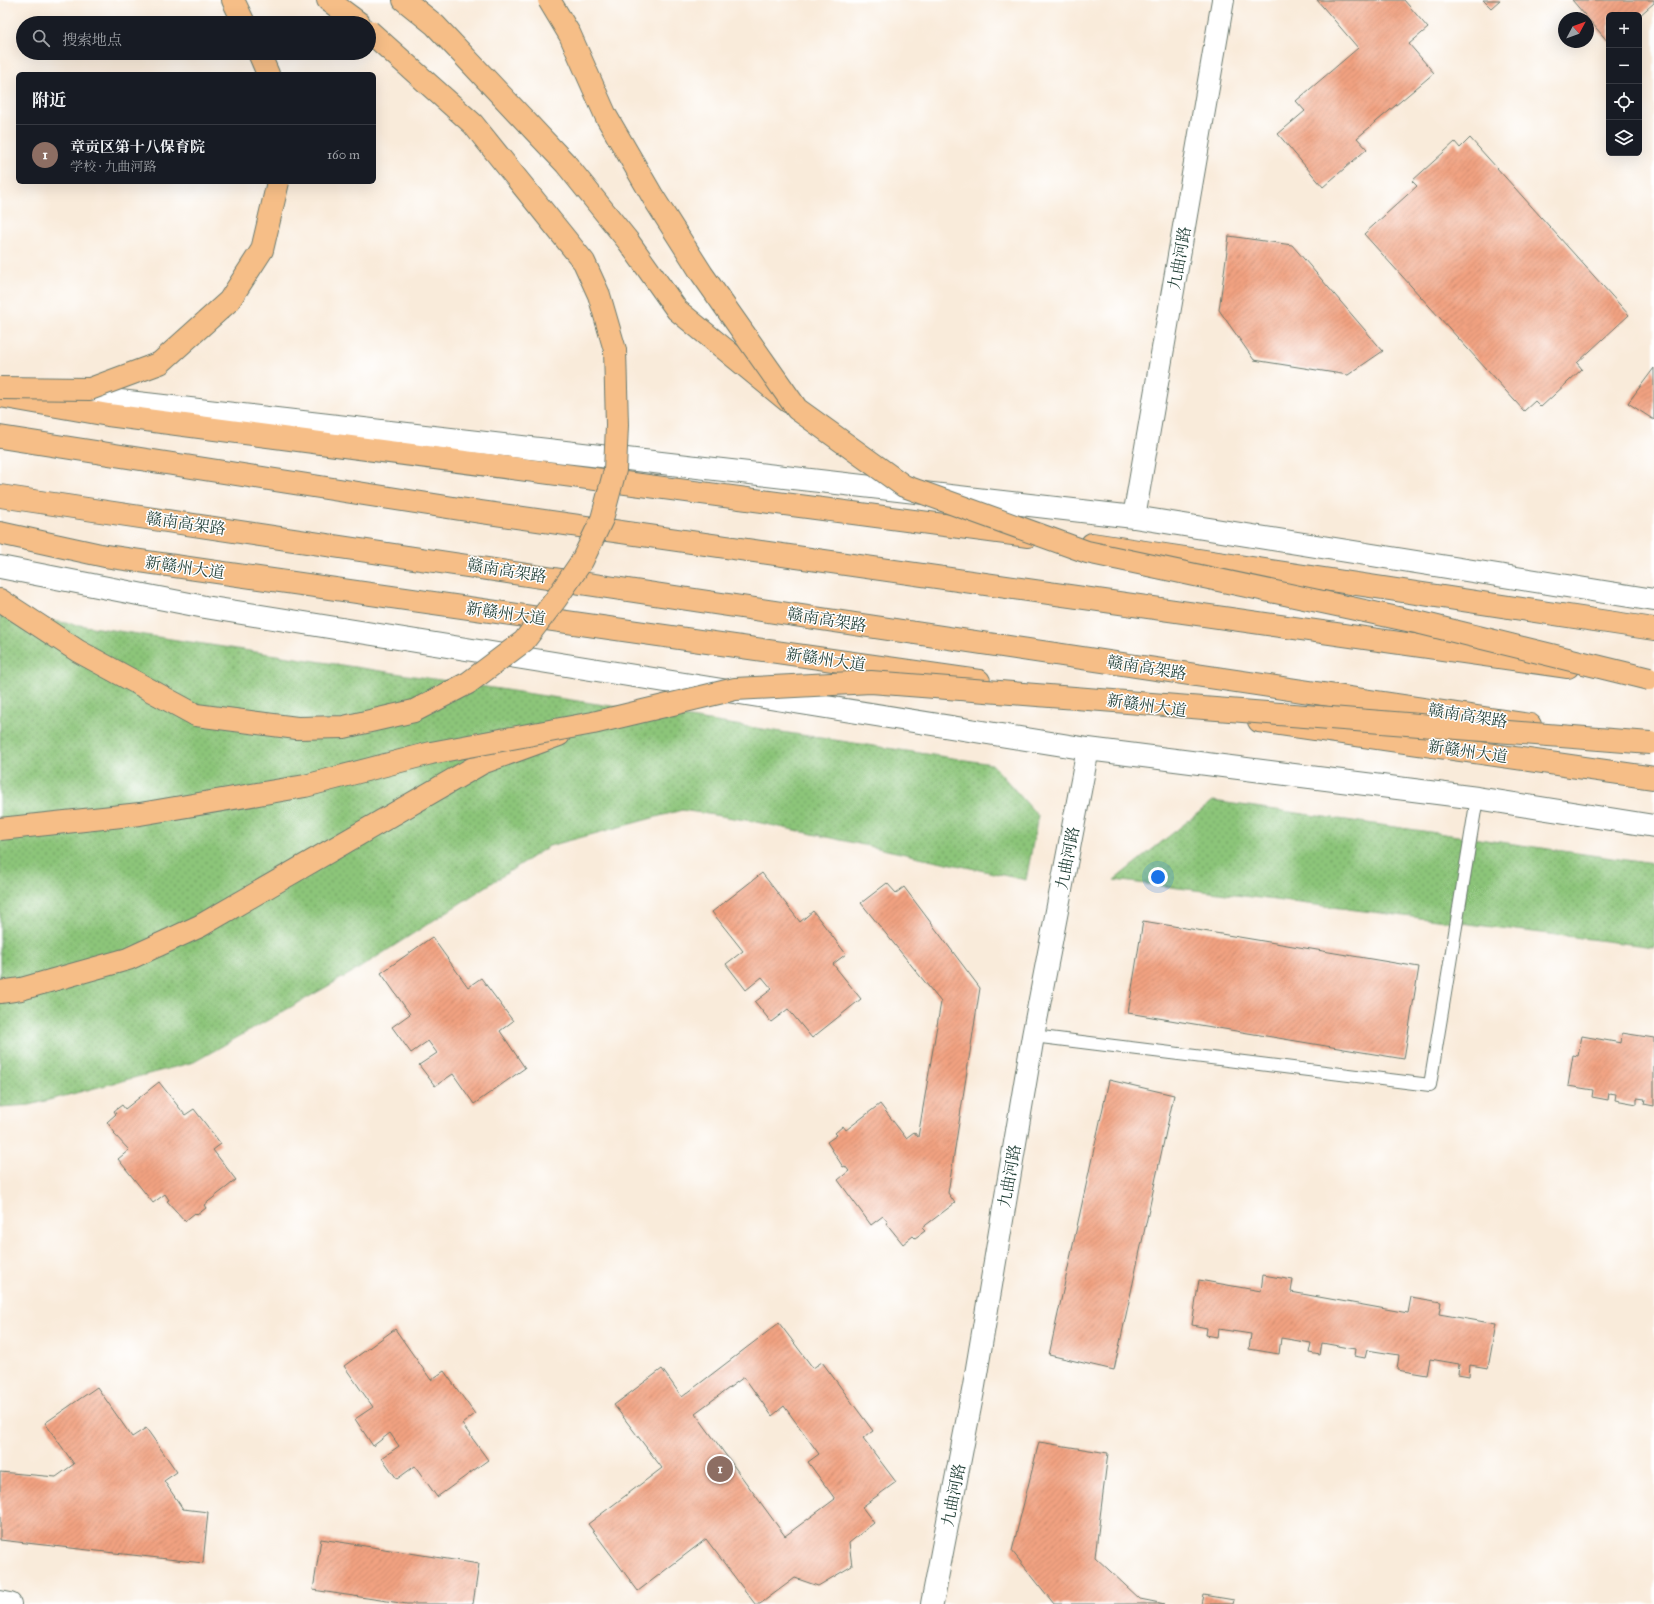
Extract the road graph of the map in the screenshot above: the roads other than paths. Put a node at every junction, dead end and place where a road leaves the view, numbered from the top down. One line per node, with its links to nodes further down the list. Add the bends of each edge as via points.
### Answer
1 (233, 0): 6 (main road)
2 (328, 0): 7 (main road)
3 (404, 0): 14 (main road, bridge, via 435,26 566,164 628,241 677,310)
4 (549, 0): 14 (main road, bridge, via 570,35 606,116 653,197 702,274)
5 (1223, 0): 17 (street, 九曲河路)
6 (241, 16)
7 (350, 16)
8 (376, 36): 20 (main road, bridge, via 473,124 584,262 599,295 615,350 615,470 602,519 582,561 524,641 468,683 414,711 344,727 297,728 196,715 78,651)
9 (262, 60): 10 (main road)
10 (267, 72)
11 (278, 184): 12 (main road, bridge, via 262,250 229,301 160,363 90,389)
12 (0, 387): 17 (street)
13 (0, 396): 22 (main road, via 108,415 1108,546)
14 (797, 409): 23 (main road, bridge, via 904,486 1087,552 1421,623)
15 (0, 437): 23 (main road, bridge, via 468,510)
16 (0, 496): 25 (main road, 赣南高架路, bridge)
17 (1134, 517): 21 (street)
18 (0, 533): 27 (main road, 新赣州大道, via 105,556)
19 (0, 567): 26 (street, via 205,607)
20 (0, 600)
21 (1654, 600)
22 (1654, 629)
23 (1652, 679)
24 (593, 723): 25 (main road, bridge, via 735,689 871,682); 30 (main road, bridge, via 431,752 305,786 140,814); 31 (main road, bridge, via 482,763 200,926 128,959 20,989)
25 (1652, 743)
26 (1088, 749): 28 (street); 32 (street, 九曲河路)
27 (1654, 778)
28 (1477, 798): 29 (street); 32 (lane, via 1430,1085)
29 (1654, 826)
30 (0, 829)
31 (0, 992)
32 (1033, 1036): 35 (street, 九曲河路, via 974,1386)
33 (0, 1602): 34 (street)
34 (10, 1604)
35 (932, 1604)

